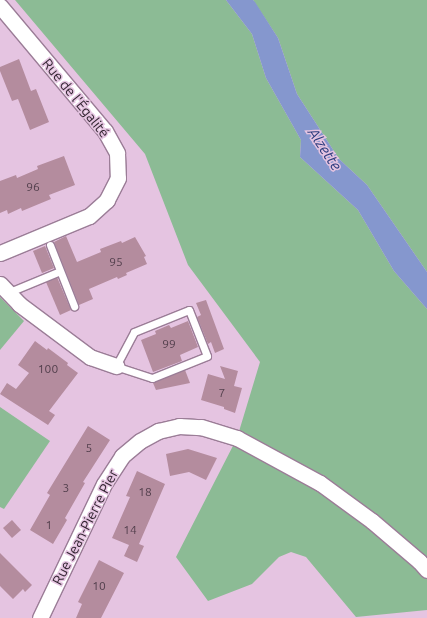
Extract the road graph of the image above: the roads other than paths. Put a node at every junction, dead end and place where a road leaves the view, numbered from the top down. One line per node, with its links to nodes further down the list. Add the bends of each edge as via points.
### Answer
1 (0, 6): 3 (street, Rue de l'Égalité, via 105,131 117,153 118,178 107,200 89,216)
2 (50, 245): 4 (lane)
3 (0, 253)
4 (60, 271): 5 (lane); 6 (lane)
5 (3, 289): 7 (street, via 90,357)
6 (74, 306)
7 (116, 366): 7 (lane, via 152,378 207,356 189,310 134,332)
8 (427, 570): 9 (street, Rue Jean-Pierre Pier, via 372,521 320,484 237,438 201,427 179,426 158,431 140,440 122,456 104,484)
9 (40, 618)

